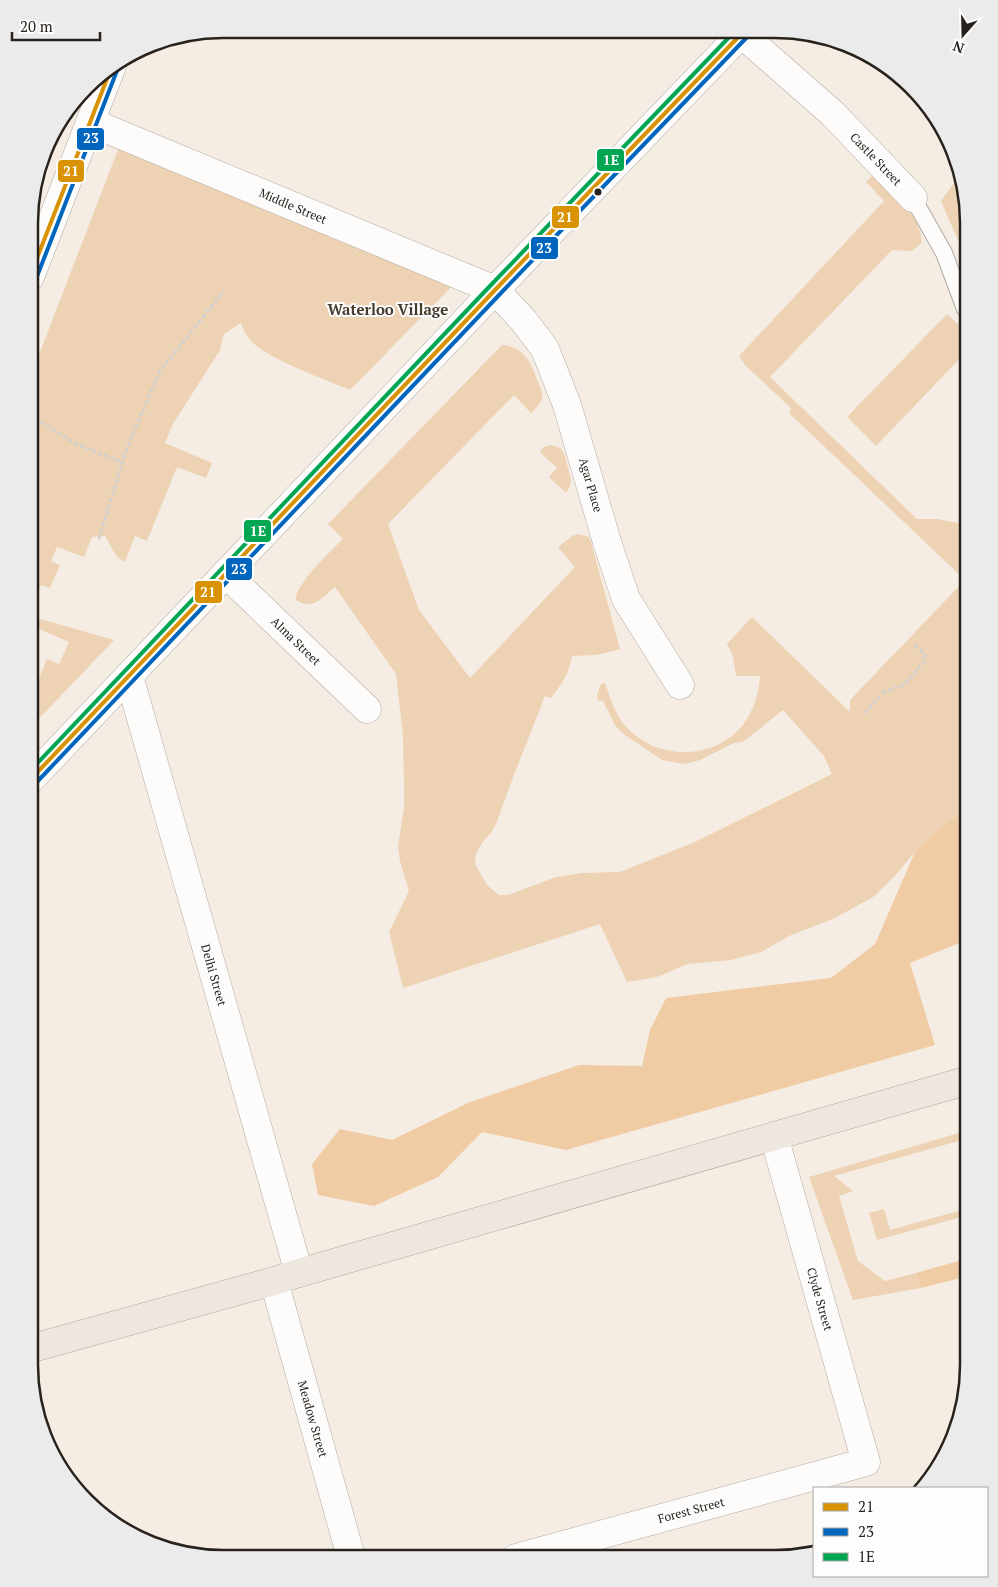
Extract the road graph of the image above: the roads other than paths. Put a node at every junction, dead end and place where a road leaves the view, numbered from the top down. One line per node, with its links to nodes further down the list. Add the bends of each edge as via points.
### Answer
1 (738, 38): 7 (street)
2 (751, 38): 5 (street, Castle Street, via 833,114)
3 (107, 78): 4 (street)
4 (90, 122): 6 (street); 7 (street, Middle Street)
5 (913, 198): 8 (lane, Castle Street, via 944,253)
6 (38, 256)
7 (495, 290): 9 (street); 11 (street, Agar Place, via 545,349 567,405 626,599)
8 (961, 298)
9 (226, 574): 10 (street); 12 (street, Alma Street)
10 (128, 676): 13 (street); 16 (street, Delhi Street)
11 (680, 685)
12 (367, 709)
13 (38, 772)
14 (961, 1082): 15 (main road)
15 (774, 1136): 16 (main road); 18 (street, Clyde Street)
16 (286, 1277): 17 (main road); 19 (street, Meadow Street)
17 (38, 1347)
18 (866, 1462): 20 (street, Forest Street)
19 (349, 1550)
20 (545, 1550)

